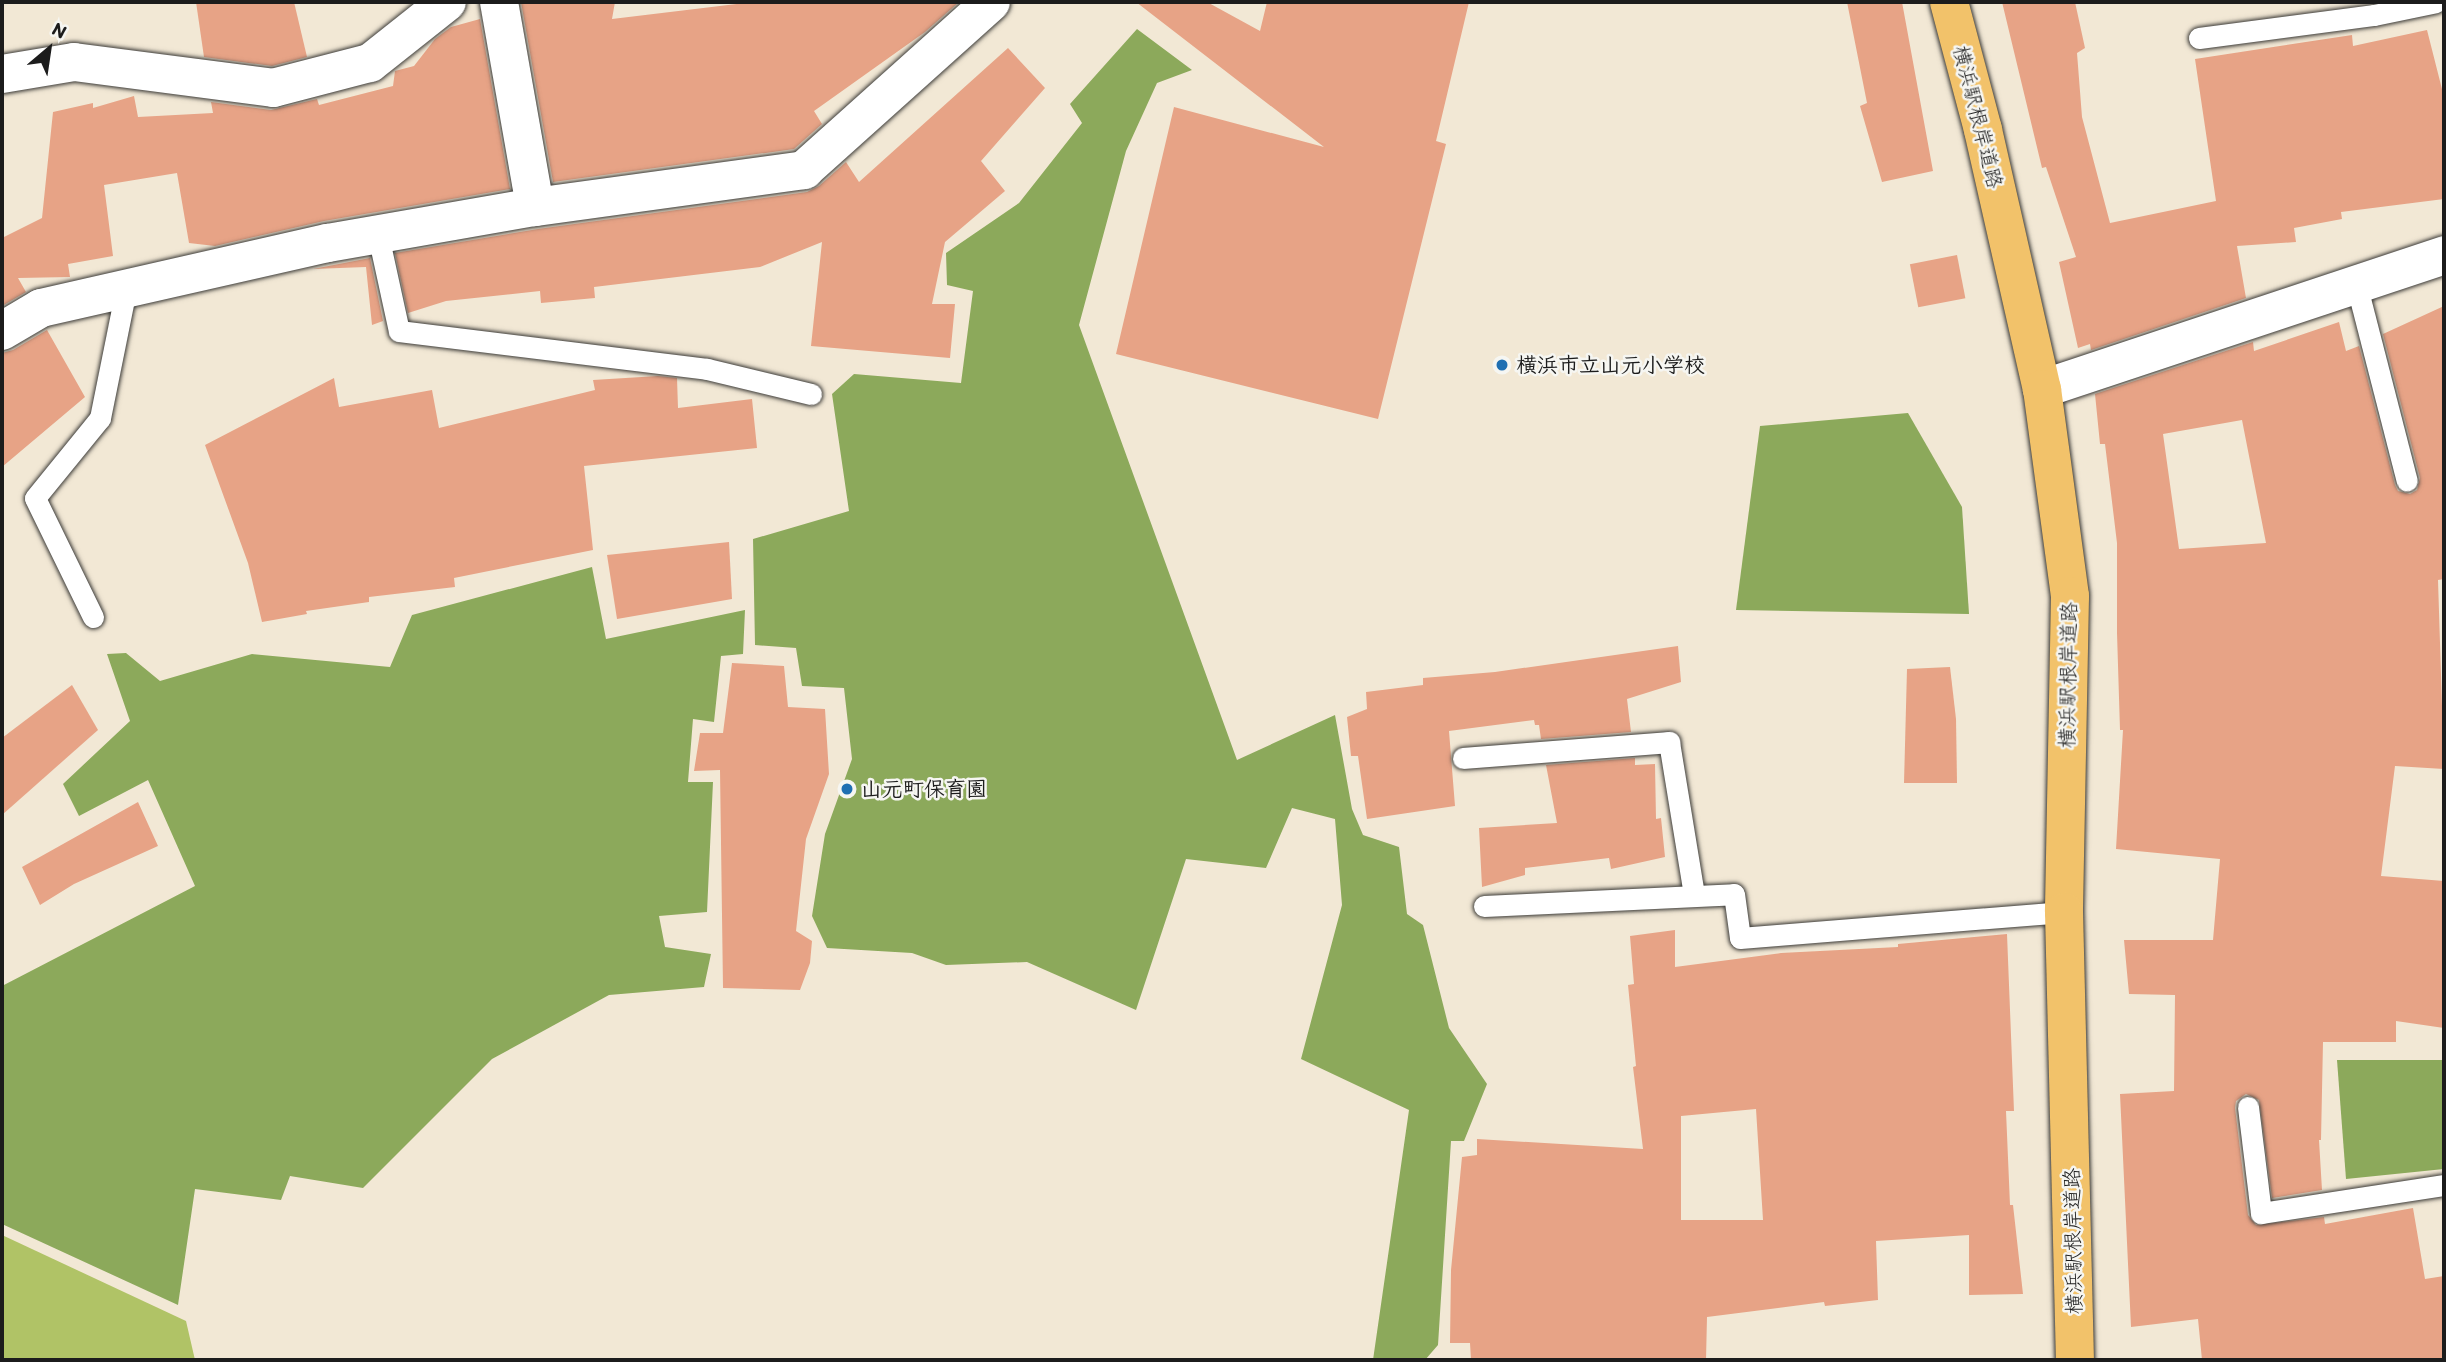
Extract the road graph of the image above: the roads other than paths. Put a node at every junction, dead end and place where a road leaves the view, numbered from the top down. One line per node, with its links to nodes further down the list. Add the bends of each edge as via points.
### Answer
1 (447, 2): 7 (street, via 370,63 273,88 74,62)
2 (499, 2): 8 (street)
3 (991, 2): 8 (street, via 804,170)
4 (1949, 2): 14 (main road, 横浜駅根岸道路)
5 (2436, 2): 6 (lane, via 2374,15)
6 (2199, 38)
7 (2, 74)
8 (536, 207): 9 (street)
9 (378, 234): 12 (street); 15 (lane, via 400,331 707,369)
10 (2444, 255): 11 (street)
11 (2356, 283): 14 (street); 16 (lane)
12 (126, 289): 13 (street, via 41,308); 17 (lane, via 100,418 35,498)
13 (2, 331)
14 (2042, 389): 21 (main road, 横浜駅根岸道路, via 2070,596)
15 (811, 394)
16 (2407, 481)
17 (93, 617)
18 (1463, 758): 19 (lane, via 1669,741)
19 (1694, 895): 20 (lane); 21 (lane, via 1734,894 1740,938)
20 (1484, 906)
21 (2064, 912): 24 (main road, 横浜駅根岸道路)
22 (2248, 1107): 23 (lane, via 2261,1213)
23 (2444, 1185)
24 (2076, 1360)

